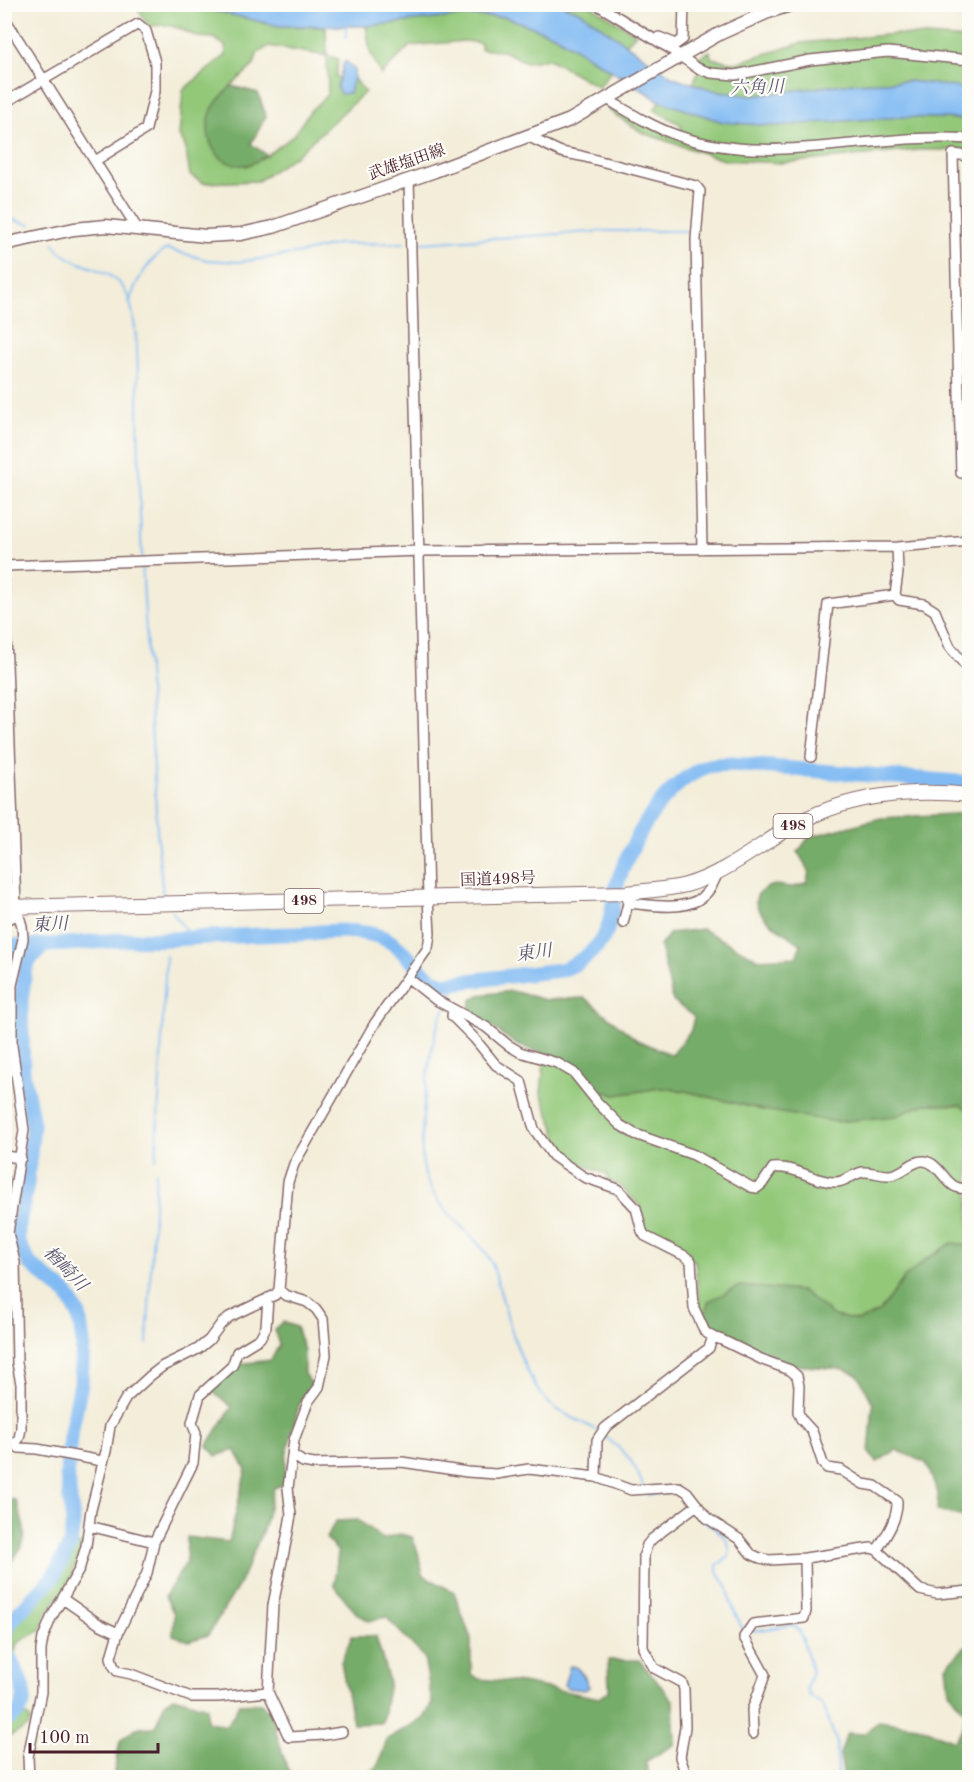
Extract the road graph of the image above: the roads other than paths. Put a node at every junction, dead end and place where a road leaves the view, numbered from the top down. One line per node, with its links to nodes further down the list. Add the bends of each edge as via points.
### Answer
1 (596, 4): 5 (street)
2 (684, 4): 5 (street, via 683,39 676,44)
3 (793, 4): 6 (main road, 武雄塩田線, via 719,34)
4 (4, 17): 8 (street)
5 (650, 37): 6 (street, via 672,50)
6 (677, 58): 7 (street, via 711,73 735,75 810,60 888,52); 9 (main road, 武雄塩田線)
7 (969, 60)
8 (43, 78): 10 (street); 14 (street); 14 (street, via 138,24 146,31 155,62 156,91 146,129)
9 (608, 98): 11 (main road, 武雄塩田線); 12 (street, via 676,135 713,145 756,150 897,138)
10 (4, 103)
11 (529, 137): 15 (main road, 武雄塩田線); 21 (street, via 561,152 696,186 700,191 696,239)
12 (969, 139)
13 (969, 156): 18 (street, via 952,154 961,473)
14 (95, 161): 16 (street)
15 (409, 179): 16 (main road, 武雄塩田線, via 273,227 241,234 206,236); 22 (street)
16 (137, 228): 17 (main road, 武雄塩田線, via 74,229)
17 (4, 244)
18 (969, 472)
19 (969, 541): 20 (street)
20 (897, 547): 21 (street); 25 (street)
21 (702, 549): 22 (street)
22 (420, 551): 23 (street); 30 (street)
23 (4, 566)
24 (4, 583): 32 (street)
25 (895, 595): 26 (street, via 899,600 935,610 950,647); 27 (street, via 828,604)
26 (969, 671)
27 (811, 758)
28 (969, 795): 29 (highway, 国道498号 / 498, via 897,794 838,806 789,827)
29 (718, 873): 31 (highway, 国道498号 / 498, via 685,886); 31 (street, via 708,892 685,904 674,906)
30 (428, 898): 31 (highway, 国道498号 / 498, via 604,893); 32 (highway, 国道498号 / 498); 35 (street, via 428,948)
31 (628, 898): 34 (street)
32 (13, 909): 33 (street); 38 (street, via 22,926 23,939 12,985 12,1046 24,1130)
33 (4, 920)
34 (623, 923)
35 (409, 976): 36 (street); 40 (street, via 375,1023 294,1164 288,1182)
36 (453, 1011): 39 (street, via 486,1027 514,1048 573,1073 611,1118 635,1134 694,1155 751,1187 762,1184 773,1168 837,1182 865,1172 891,1175 924,1161 954,1187); 42 (street, via 452,1016 496,1065 521,1081 534,1129 553,1156 584,1177 618,1189 636,1208 645,1236 691,1261 694,1308 705,1332)
37 (4, 1156): 38 (street)
38 (21, 1158): 44 (street, via 8,1233 15,1262 21,1384 21,1429)
39 (969, 1187)
40 (279, 1290): 41 (street); 45 (street, via 307,1302 323,1319 323,1372 304,1411 294,1440)
41 (268, 1298): 46 (street, via 229,1317 204,1345 163,1366 126,1398 110,1426); 50 (street, via 266,1327 260,1338 237,1352 232,1366 200,1395 192,1423 196,1433 193,1463)
42 (713, 1338): 47 (street, via 709,1348 605,1428 597,1440); 51 (street, via 797,1376 798,1412 812,1431 823,1464 862,1484 875,1486 897,1501 897,1510)
43 (4, 1443): 44 (street)
44 (15, 1444): 46 (street, via 19,1448)
45 (294, 1456): 47 (street, via 314,1464 402,1462 467,1472 496,1474 529,1469); 56 (street, via 288,1488 291,1515 273,1605)
46 (102, 1461): 49 (street)
47 (596, 1477): 48 (street, via 637,1491 679,1487 687,1492)
48 (694, 1509): 52 (street, via 760,1558); 60 (street, via 652,1539 647,1545 644,1566 643,1648 654,1668 682,1683 685,1727 680,1757)
49 (89, 1526): 50 (street); 54 (street, via 79,1570)
50 (154, 1542): 55 (street, via 147,1573)
51 (877, 1550): 52 (street, via 864,1548); 53 (street, via 920,1590 936,1594)
52 (805, 1558): 58 (street, via 804,1618 753,1624 744,1637 765,1675 752,1710)
53 (969, 1592)
54 (63, 1599): 55 (street); 59 (street, via 43,1638 41,1692 28,1758)
55 (118, 1633): 56 (street, via 111,1657 117,1671 191,1697)
56 (268, 1692): 57 (street, via 289,1737)
57 (342, 1732)
58 (753, 1734)
59 (29, 1778)
60 (687, 1778)

